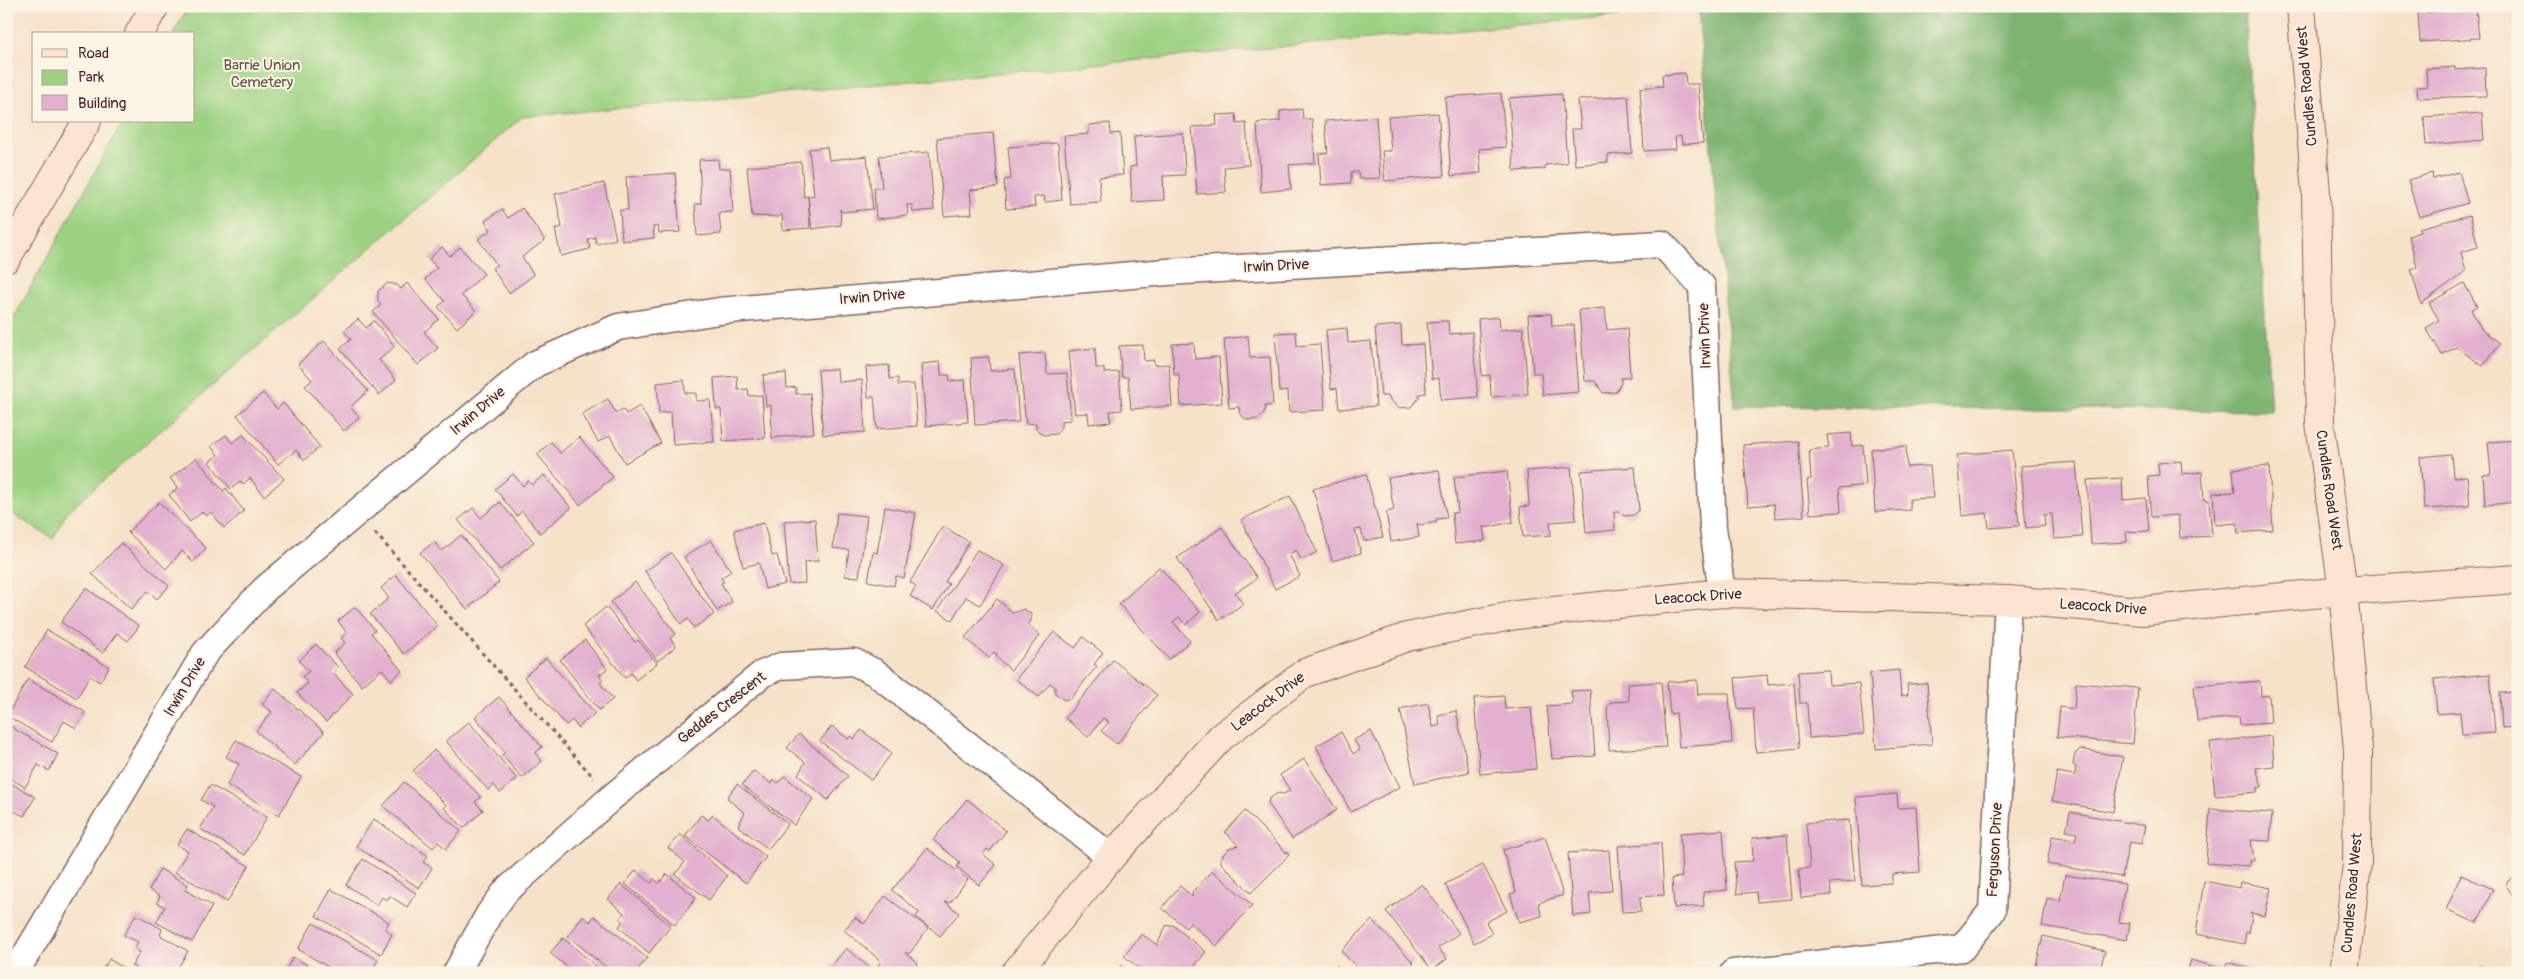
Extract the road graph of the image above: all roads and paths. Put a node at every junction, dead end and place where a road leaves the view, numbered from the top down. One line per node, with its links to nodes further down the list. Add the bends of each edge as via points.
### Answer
1 (155, 6): 3 (street)
2 (2301, 6): 8 (street, Cundles Road West, via 2316,193 2320,423)
3 (140, 32)
4 (86, 122): 5 (street)
5 (6, 259)
6 (356, 512): 9 (street, Irwin Drive, via 535,364 618,327 719,311 1167,272 1662,244 1702,286 1713,528); 11 (path); 13 (street, Irwin Drive, via 265,589 206,653)
7 (2518, 579): 8 (street, Leacock Drive)
8 (2343, 591): 10 (street, Leacock Drive, via 2143,612); 17 (street, Cundles Road West, via 2358,750 2357,865)
9 (1722, 592): 10 (street, Leacock Drive); 12 (street, Leacock Drive, via 1516,615 1407,637 1305,673 1220,737)
10 (2008, 600): 16 (street, Ferguson Drive, via 1992,911 1962,948)
11 (611, 798): 12 (street, Geddes Crescent, via 762,674 781,666 854,662 876,673); 14 (street, Geddes Crescent, via 506,891 489,914)
12 (1111, 857): 15 (street, Leacock Drive)
13 (15, 973)
14 (456, 973)
15 (1015, 973)
16 (1733, 973)
17 (2344, 973)

